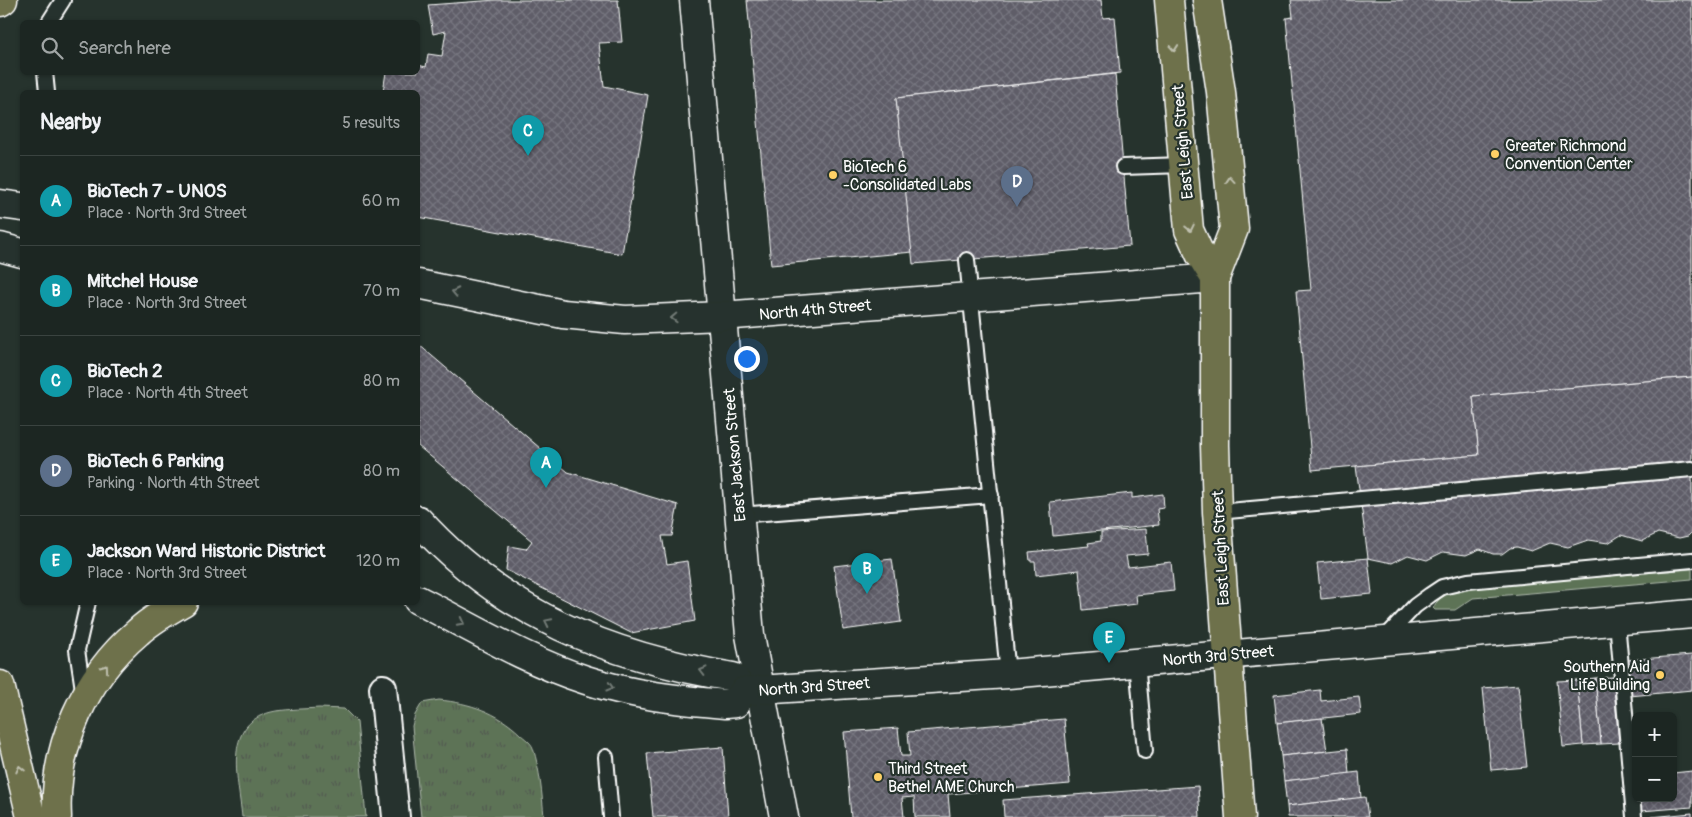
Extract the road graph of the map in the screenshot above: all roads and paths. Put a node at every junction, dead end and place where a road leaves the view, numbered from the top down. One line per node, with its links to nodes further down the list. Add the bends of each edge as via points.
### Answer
1 (64, 0): 5 (lane)
2 (694, 0): 16 (main road, East Jackson Street)
3 (1169, 0): 8 (main road, East Leigh Street, one-way to 8)
4 (1207, 0): 13 (main road, East Leigh Street, one-way to 4, via 1234,229 1221,92)
5 (50, 20)
6 (45, 75): 7 (lane)
7 (47, 90)
8 (1184, 165): 9 (lane); 13 (main road, East Leigh Street, one-way to 13, via 1190,230)
9 (1123, 167)
10 (0, 247): 11 (main road)
11 (20, 252)
12 (967, 260): 15 (lane)
13 (1215, 278): 15 (main road, North 4th Street); 19 (main road, East Leigh Street)
14 (420, 284): 16 (main road, North 4th Street, one-way to 14, via 625,320 563,314)
15 (972, 296): 16 (main road, North 4th Street); 18 (lane)
16 (722, 316): 20 (main road, East Jackson Street)
17 (1692, 469): 19 (lane)
18 (991, 495): 20 (lane); 31 (lane)
19 (1217, 512): 29 (main road, East Leigh Street)
20 (739, 515): 34 (main road, East Jackson Street, via 750,635)
21 (420, 522): 34 (main road, North 3rd Street, one-way to 21, via 733,677 623,652 586,639 534,614 471,571)
22 (1692, 560): 28 (lane, via 1468,581 1442,588 1415,606)
23 (420, 601): 34 (main road, North 3rd Street, one-way to 34, via 534,660 613,688 656,697 725,704 736,703)
24 (87, 605): 35 (lane, via 77,650)
25 (178, 605): 35 (main road, one-way to 25, via 111,659 138,632)
26 (1692, 614): 27 (main road, North 3rd Street)
27 (1616, 621): 28 (main road, North 3rd Street); 44 (lane)
28 (1382, 641): 29 (main road, North 3rd Street)
29 (1227, 654): 30 (main road, North 3rd Street); 43 (main road, East Leigh Street)
30 (1138, 662): 31 (main road, North 3rd Street); 36 (lane)
31 (1008, 674): 34 (main road, North 3rd Street)
32 (0, 685): 38 (main road, one-way to 32)
33 (383, 688): 40 (street)
34 (751, 690): 42 (main road, East Jackson Street)
35 (84, 699): 39 (main road, via 71,724 62,760 56,799)
36 (1145, 751)
37 (606, 757): 41 (lane)
38 (30, 817)
39 (57, 817)
40 (396, 817)
41 (611, 817)
42 (784, 817)
43 (1240, 817)
44 (1634, 817)

